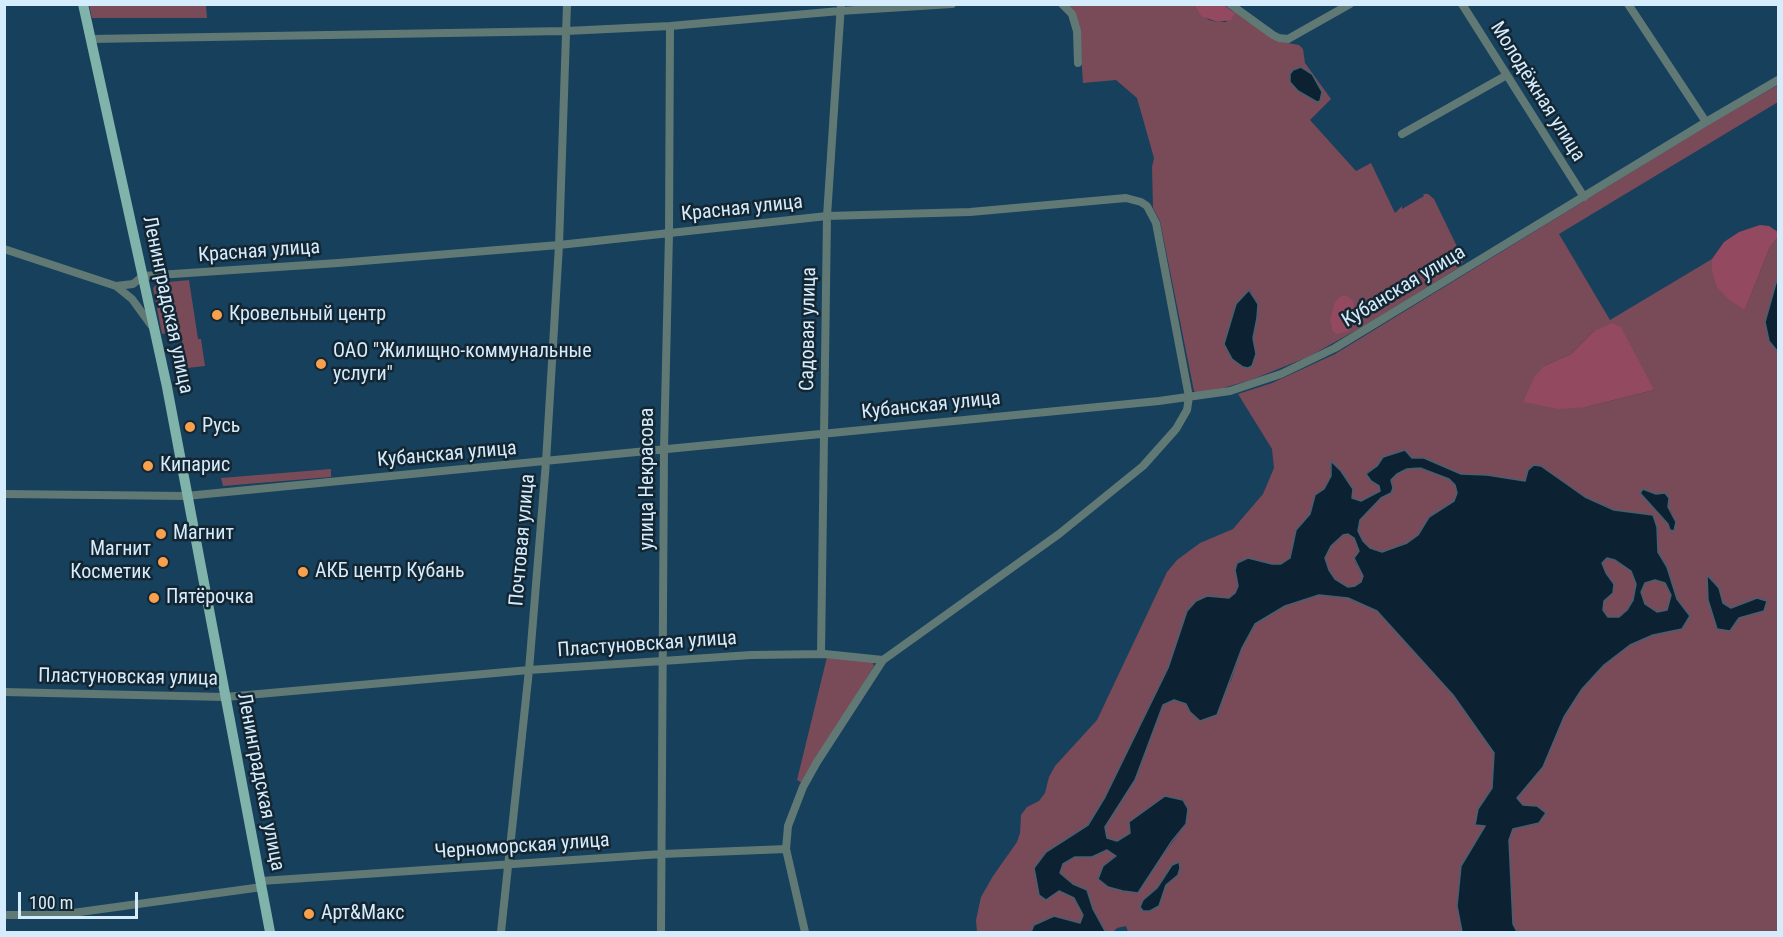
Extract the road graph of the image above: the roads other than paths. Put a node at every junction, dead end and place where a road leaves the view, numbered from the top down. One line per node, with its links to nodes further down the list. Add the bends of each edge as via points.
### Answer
1 (83, 4): 12 (main road, Ленинградская улица)
2 (567, 4): 11 (street, Почтовая улица)
3 (951, 4): 9 (street)
4 (1062, 4): 13 (street, via 1072,14 1077,31)
5 (1230, 4): 6 (street, via 1273,35 1288,39)
6 (1350, 4)
7 (1462, 4): 14 (street, Молодёжная улица)
8 (1628, 4): 16 (street)
9 (841, 8): 10 (street); 19 (street, Садовая улица)
10 (669, 26): 11 (street); 20 (street, улица Некрасова)
11 (566, 31): 12 (street); 21 (street, Почтовая улица)
12 (90, 39): 23 (main road, Ленинградская улица)
13 (1078, 63)
14 (1507, 75): 17 (street); 18 (street, Молодёжная улица)
15 (1779, 81): 16 (street, Кубанская улица)
16 (1706, 122): 18 (street, Кубанская улица)
17 (1402, 134)
18 (1584, 197): 26 (street, Кубанская улица, via 1314,359 1247,386)
19 (827, 216): 20 (street, Красная улица); 26 (street, Красная улица, via 970,212 1119,198 1141,202 1156,223); 27 (street, Садовая улица)
20 (669, 234): 21 (street, Красная улица); 28 (street, улица Некрасова)
21 (559, 245): 23 (street, Красная улица); 29 (street, Почтовая улица)
22 (4, 249): 24 (street)
23 (143, 276): 24 (street, Красная улица, via 133,284); 25 (main road, Ленинградская улица)
24 (116, 286): 25 (street, via 132,299)
25 (155, 330): 31 (main road, Ленинградская улица)
26 (1190, 397): 27 (street, Кубанская улица); 34 (street, via 1176,429 1143,466 1059,534)
27 (824, 433): 28 (street, Кубанская улица); 32 (street, Садовая улица)
28 (664, 449): 29 (street, Кубанская улица); 33 (street, улица Некрасова)
29 (546, 462): 31 (street, Кубанская улица); 35 (street, Почтовая улица)
30 (4, 494): 31 (street, Кубанская улица)
31 (186, 496): 37 (main road, Ленинградская улица)
32 (821, 654): 33 (street, Пластуновская улица); 34 (street, Пластуновская улица)
33 (664, 660): 35 (street, Пластуновская улица); 39 (street, улица Некрасова)
34 (883, 660): 38 (street, via 803,787 788,826)
35 (529, 670): 37 (street, Пластуновская улица); 40 (street, Почтовая улица)
36 (4, 692): 37 (street, Пластуновская улица)
37 (225, 697): 41 (main road, Ленинградская улица)
38 (786, 849): 39 (street, Черноморская улица); 46 (street)
39 (662, 854): 40 (street, Черноморская улица); 45 (street, улица Некрасова)
40 (509, 865): 41 (street, Черноморская улица); 44 (street, Почтовая улица)
41 (262, 884): 42 (street, Черноморская улица, via 58,915); 43 (main road, Ленинградская улица)
42 (4, 915)
43 (270, 933)
44 (501, 933)
45 (661, 933)
46 (805, 933)

